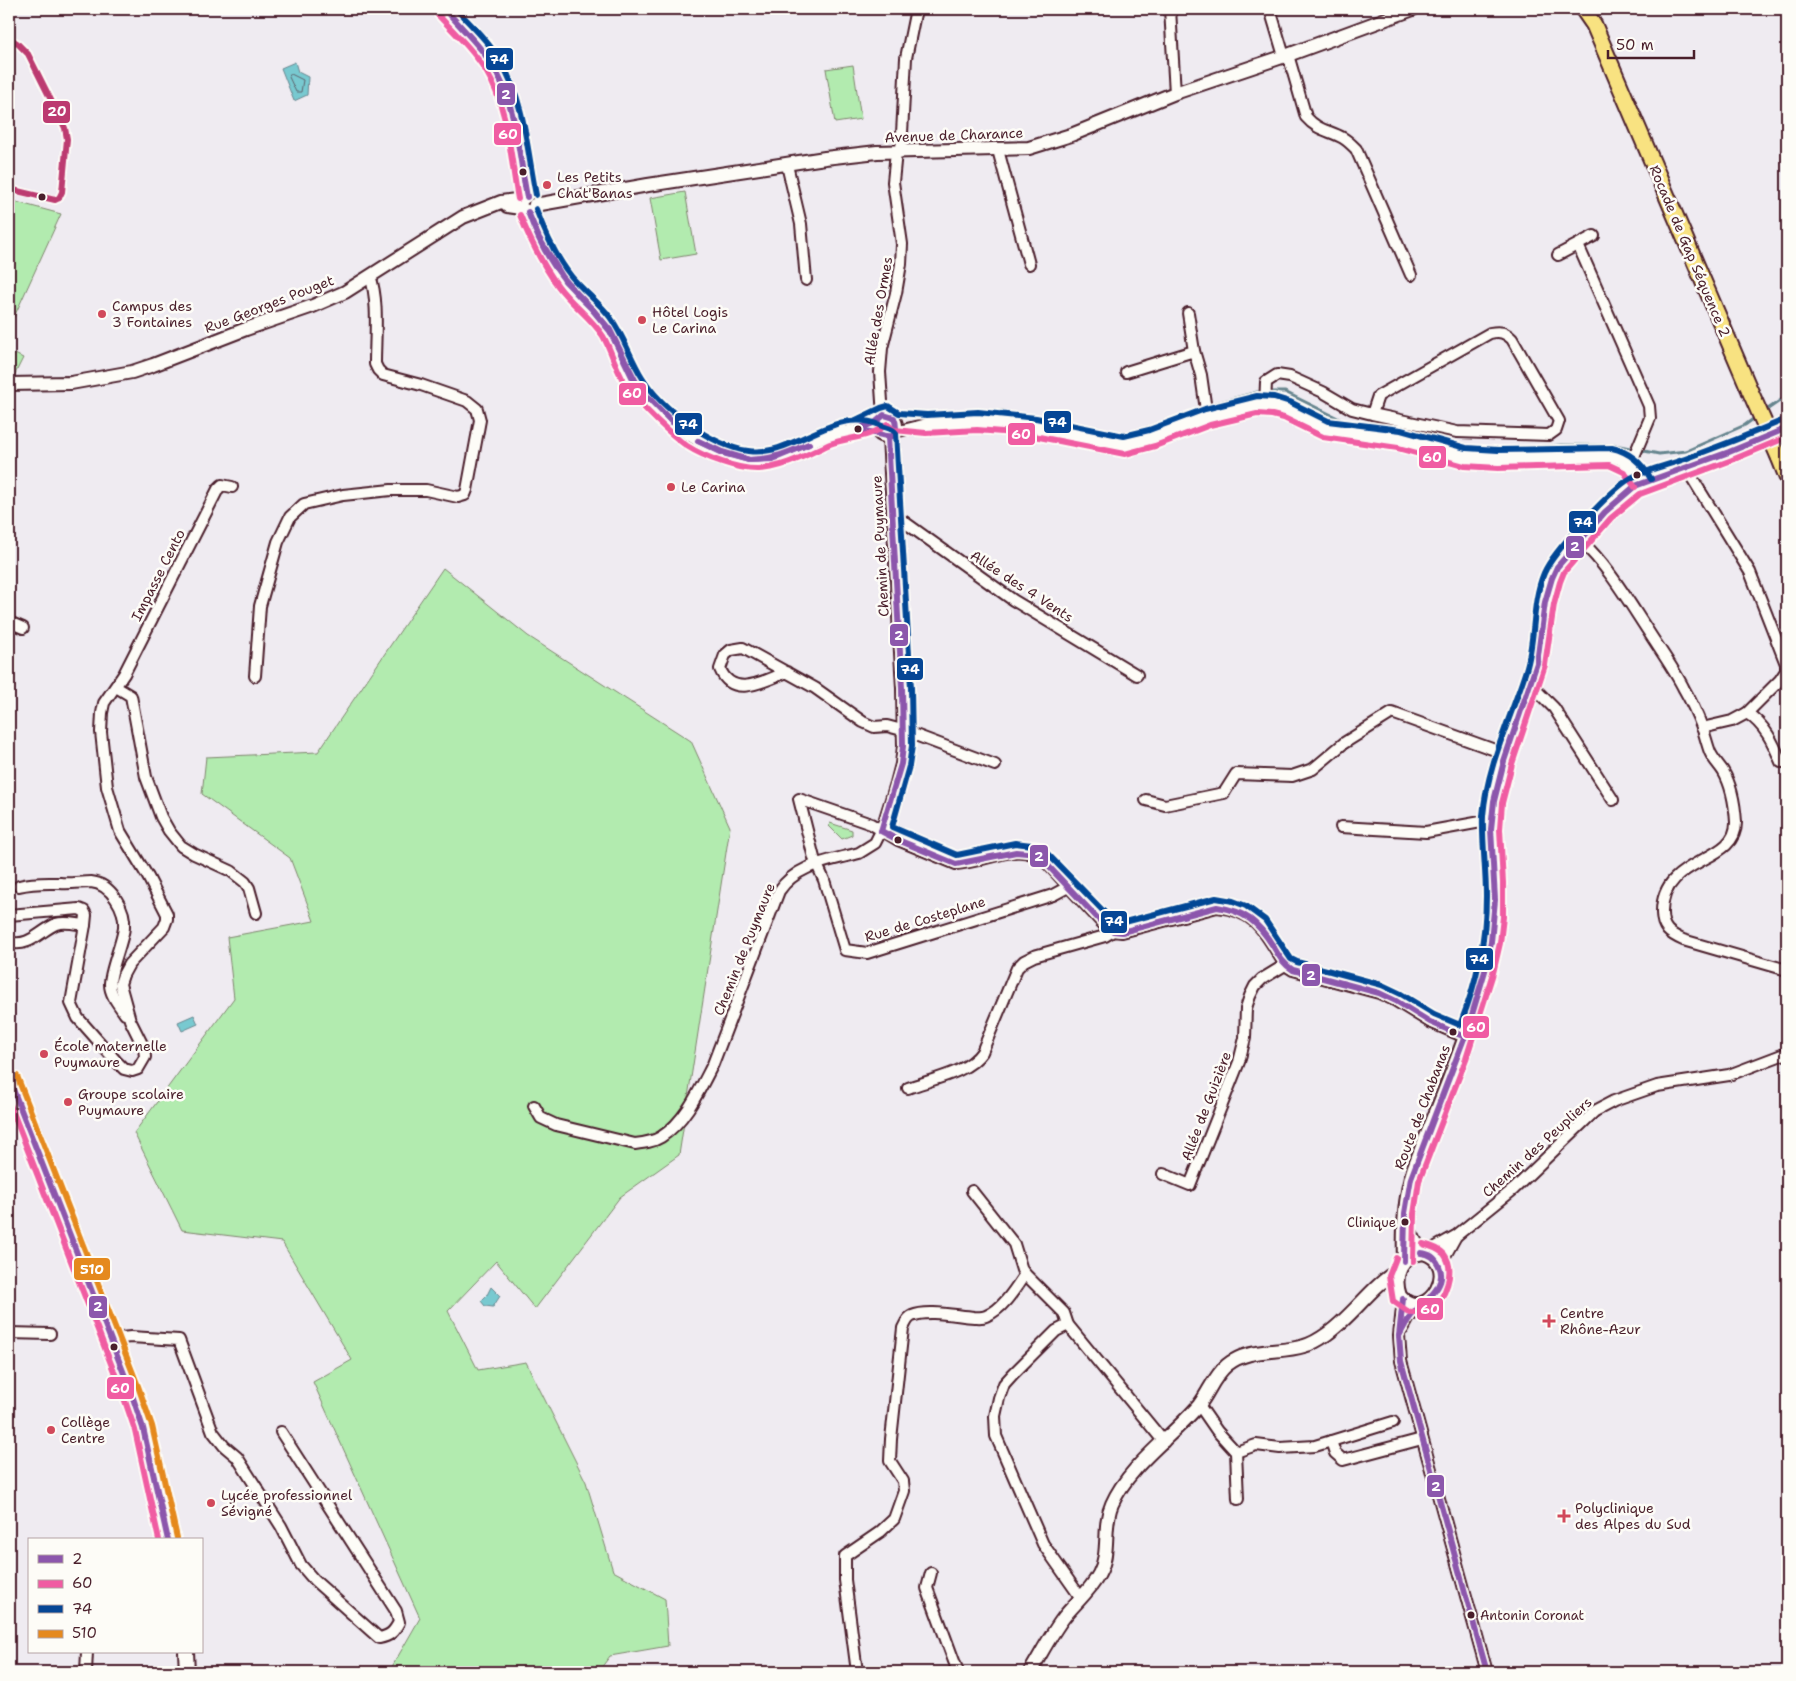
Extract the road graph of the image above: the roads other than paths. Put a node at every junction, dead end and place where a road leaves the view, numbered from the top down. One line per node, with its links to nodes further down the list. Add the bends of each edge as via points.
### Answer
1 (445, 9): 14 (street, via 499,76 512,118)
2 (916, 9): 12 (street, Allée des Ormes, via 906,58)
3 (1170, 9): 10 (street)
4 (1270, 9): 9 (street)
5 (1413, 9): 9 (street, Avenue de Charance)
6 (1583, 9): 8 (main road, Rocade de Gap Séquence 2)
7 (1591, 9): 8 (main road, Rocade de Gap Séquence 2)
8 (1594, 25): 34 (main road, Rocade de Gap Séquence 2, bridge)
9 (1286, 56): 10 (street, Avenue de Charance); 19 (street, via 1306,118 1312,125 1343,138 1356,149)
10 (1175, 92): 11 (street, Avenue de Charance, via 1071,135 1029,148)
11 (998, 150): 12 (street, Avenue de Charance); 18 (street)
12 (898, 152): 13 (street, Avenue de Charance, via 825,158); 29 (street, Allée des Ormes, via 893,182 902,244 901,264 882,348)
13 (787, 165): 14 (street, Avenue de Charance); 21 (street, via 801,224)
14 (527, 204): 20 (street, Rue Georges Pouget, via 507,201 463,217); 29 (street, via 539,238 565,281 610,330 636,385 693,439 722,452 760,460 782,455 835,433)
15 (1594, 236): 16 (street)
16 (1578, 245): 17 (street); 32 (street, via 1649,406 1650,418)
17 (1558, 255)
18 (1029, 264)
19 (1411, 275)
20 (370, 276): 25 (street, Rue Georges Pouget, via 345,292 313,306 132,372 71,384); 43 (street, via 378,370 383,375 467,401 477,409 480,420 467,490 458,497 426,490 391,490 343,495 304,504 290,517 278,542 260,606)
21 (806, 280)
22 (1188, 313): 23 (street)
23 (1194, 351): 24 (street); 27 (street)
24 (1126, 372)
25 (9, 384)
26 (1265, 403): 27 (street); 28 (street, via 1266,384 1277,375 1290,377 1352,409); 32 (street, via 1325,429 1400,439 1465,457 1610,456)
27 (1206, 410): 31 (street, via 1152,438 1124,446 1035,428 977,421)
28 (1372, 414): 28 (street, via 1457,432 1549,435 1556,430 1559,421 1512,339 1499,331 1378,396)
29 (878, 423): 31 (street, via 882,437); 31 (street, via 891,416)
30 (1787, 428): 33 (street, Route de Chabanas)
31 (893, 430): 37 (street, Chemin de Puymaure)
32 (1630, 466): 35 (street)
33 (1686, 468): 35 (street, Route de Chabanas); 46 (street, via 1750,572 1786,664 1780,680)
34 (1787, 477)
35 (1643, 483): 38 (street, Route de Chabanas, via 1605,512)
36 (232, 487): 45 (street, Impasse Cento, via 222,485 218,489)
37 (893, 518): 42 (street, Allée des 4 Vents, via 904,522 1013,600); 48 (street, Chemin de Puymaure)
38 (1580, 540): 44 (street, Route de Chabanas, via 1556,568 1546,593 1538,661); 47 (street, via 1609,571 1684,689)
39 (9, 622): 40 (street)
40 (22, 628)
41 (787, 672): 41 (street, via 744,648 731,650 720,669 734,685 745,687); 48 (street, via 863,722 874,727)
42 (1137, 674)
43 (255, 676)
44 (1530, 685): 49 (street, Route de Chabanas); 53 (street, via 1554,708)
45 (116, 687): 60 (street, via 131,696 146,777 169,831 188,851 239,876 249,888); 67 (street, via 104,703 102,714 107,787 120,831 167,914 164,927 129,964 123,975 120,984)
46 (1747, 713): 47 (street, via 1732,721); 50 (street, via 1758,720 1774,742 1781,762)
47 (1702, 728): 66 (street, via 1710,754 1724,772 1733,797 1736,825 1732,838 1721,850 1672,880 1662,903 1663,926 1671,935 1683,940)
48 (902, 730): 51 (street); 56 (street, Chemin de Puymaure, via 901,764)
49 (1506, 754): 52 (street, via 1392,714 1344,743 1313,769 1292,776 1236,774 1224,793 1165,805); 54 (street, Route de Chabanas, via 1498,779)
50 (1787, 762)
51 (995, 765)
52 (1146, 800)
53 (1614, 800)
54 (1492, 820): 55 (street, via 1426,832); 68 (street, Route de Chabanas, via 1494,917 1484,974)
55 (1341, 827)
56 (881, 831): 57 (street, Chemin de Puymaure, via 867,850); 57 (street, via 871,824 799,799); 59 (street, via 956,864 1027,851 1037,854)
57 (817, 865): 59 (street, Rue de Costeplane, via 845,950 867,953 1053,895); 72 (street, Chemin de Puymaure, via 793,875 779,891 713,1064 670,1131 653,1141 635,1144 556,1125 541,1118)
58 (19, 886): 67 (street, via 33,882 93,882 112,894 119,903 124,926 110,982 112,994)
59 (1068, 887): 63 (street, via 1105,926)
60 (256, 913)
61 (9, 915): 62 (street, via 79,909 86,915)
62 (84, 926): 64 (street, via 61,923 28,942 16,945); 67 (street, via 71,1003 78,1018 116,1061 124,1069 132,1071 138,1069 145,1057)
63 (1114, 931): 65 (street, via 1122,932 1217,907 1228,908 1252,918); 71 (street, via 1024,962 1017,968 976,1060 967,1067)
64 (9, 942)
65 (1285, 965): 68 (street, via 1293,970 1379,993); 73 (street, Allée de Guizière, via 1262,979 1250,996 1239,1062 1190,1185)
66 (1787, 970)
67 (130, 1020)
68 (1465, 1038): 75 (street, Route de Chabanas, via 1414,1166 1408,1185)
69 (1787, 1053): 76 (street, Chemin des Peupliers, via 1729,1075 1657,1086 1595,1111 1514,1189)
70 (9, 1079): 88 (main road)
71 (908, 1088)
72 (534, 1106)
73 (1163, 1174)
74 (972, 1191): 80 (street, via 1014,1244)
75 (1406, 1222): 77 (street, Route de Chabanas); 78 (street, Route de Chabanas)
76 (1457, 1235): 77 (street, Chemin des Peupliers); 79 (street, Chemin des Peupliers)
77 (1423, 1253): 78 (street, via 1414,1254); 79 (street, via 1436,1260)
78 (1402, 1265): 81 (street); 82 (street, via 1398,1277)
79 (1440, 1269): 83 (street, via 1436,1290)
80 (1025, 1274): 84 (street, via 1064,1313); 104 (street, via 1011,1295 984,1317 925,1313 908,1319 903,1328 890,1461 904,1491 894,1519 845,1556 845,1580)
81 (1371, 1292): 82 (street, via 1387,1290); 89 (street, via 1318,1340 1303,1346 1259,1352 1233,1362 1217,1376)
82 (1401, 1296): 83 (street, via 1412,1304); 87 (street)
83 (1421, 1304): 87 (street)
84 (1068, 1325): 94 (street); 99 (street, via 1056,1331 1004,1384 995,1416 996,1436 1043,1544)
85 (9, 1333): 86 (street)
86 (50, 1334)
87 (1399, 1336): 92 (street, via 1401,1361)
88 (111, 1339): 91 (street, via 179,1340 213,1432 237,1457 281,1526 301,1565 379,1638 386,1637 394,1632 399,1622 396,1611); 97 (main road, via 143,1428)
89 (1199, 1405): 94 (street); 95 (street)
90 (1393, 1422): 93 (street)
91 (281, 1432)
92 (1422, 1439): 93 (street, via 1343,1460 1335,1453); 107 (street)
93 (1331, 1441): 95 (street, via 1315,1446 1280,1448 1256,1445)
94 (1164, 1442): 99 (street, via 1143,1461 1118,1492 1111,1506 1105,1562)
95 (1236, 1452): 96 (street)
96 (1238, 1499)
97 (168, 1538)
98 (931, 1573): 105 (street, via 926,1588)
99 (1081, 1598): 106 (street, via 1064,1617)
100 (87, 1654): 102 (street)
101 (186, 1654): 103 (main road)
102 (86, 1672)
103 (187, 1672)
104 (858, 1672)
105 (958, 1672)
106 (1030, 1672)
107 (1487, 1672)

